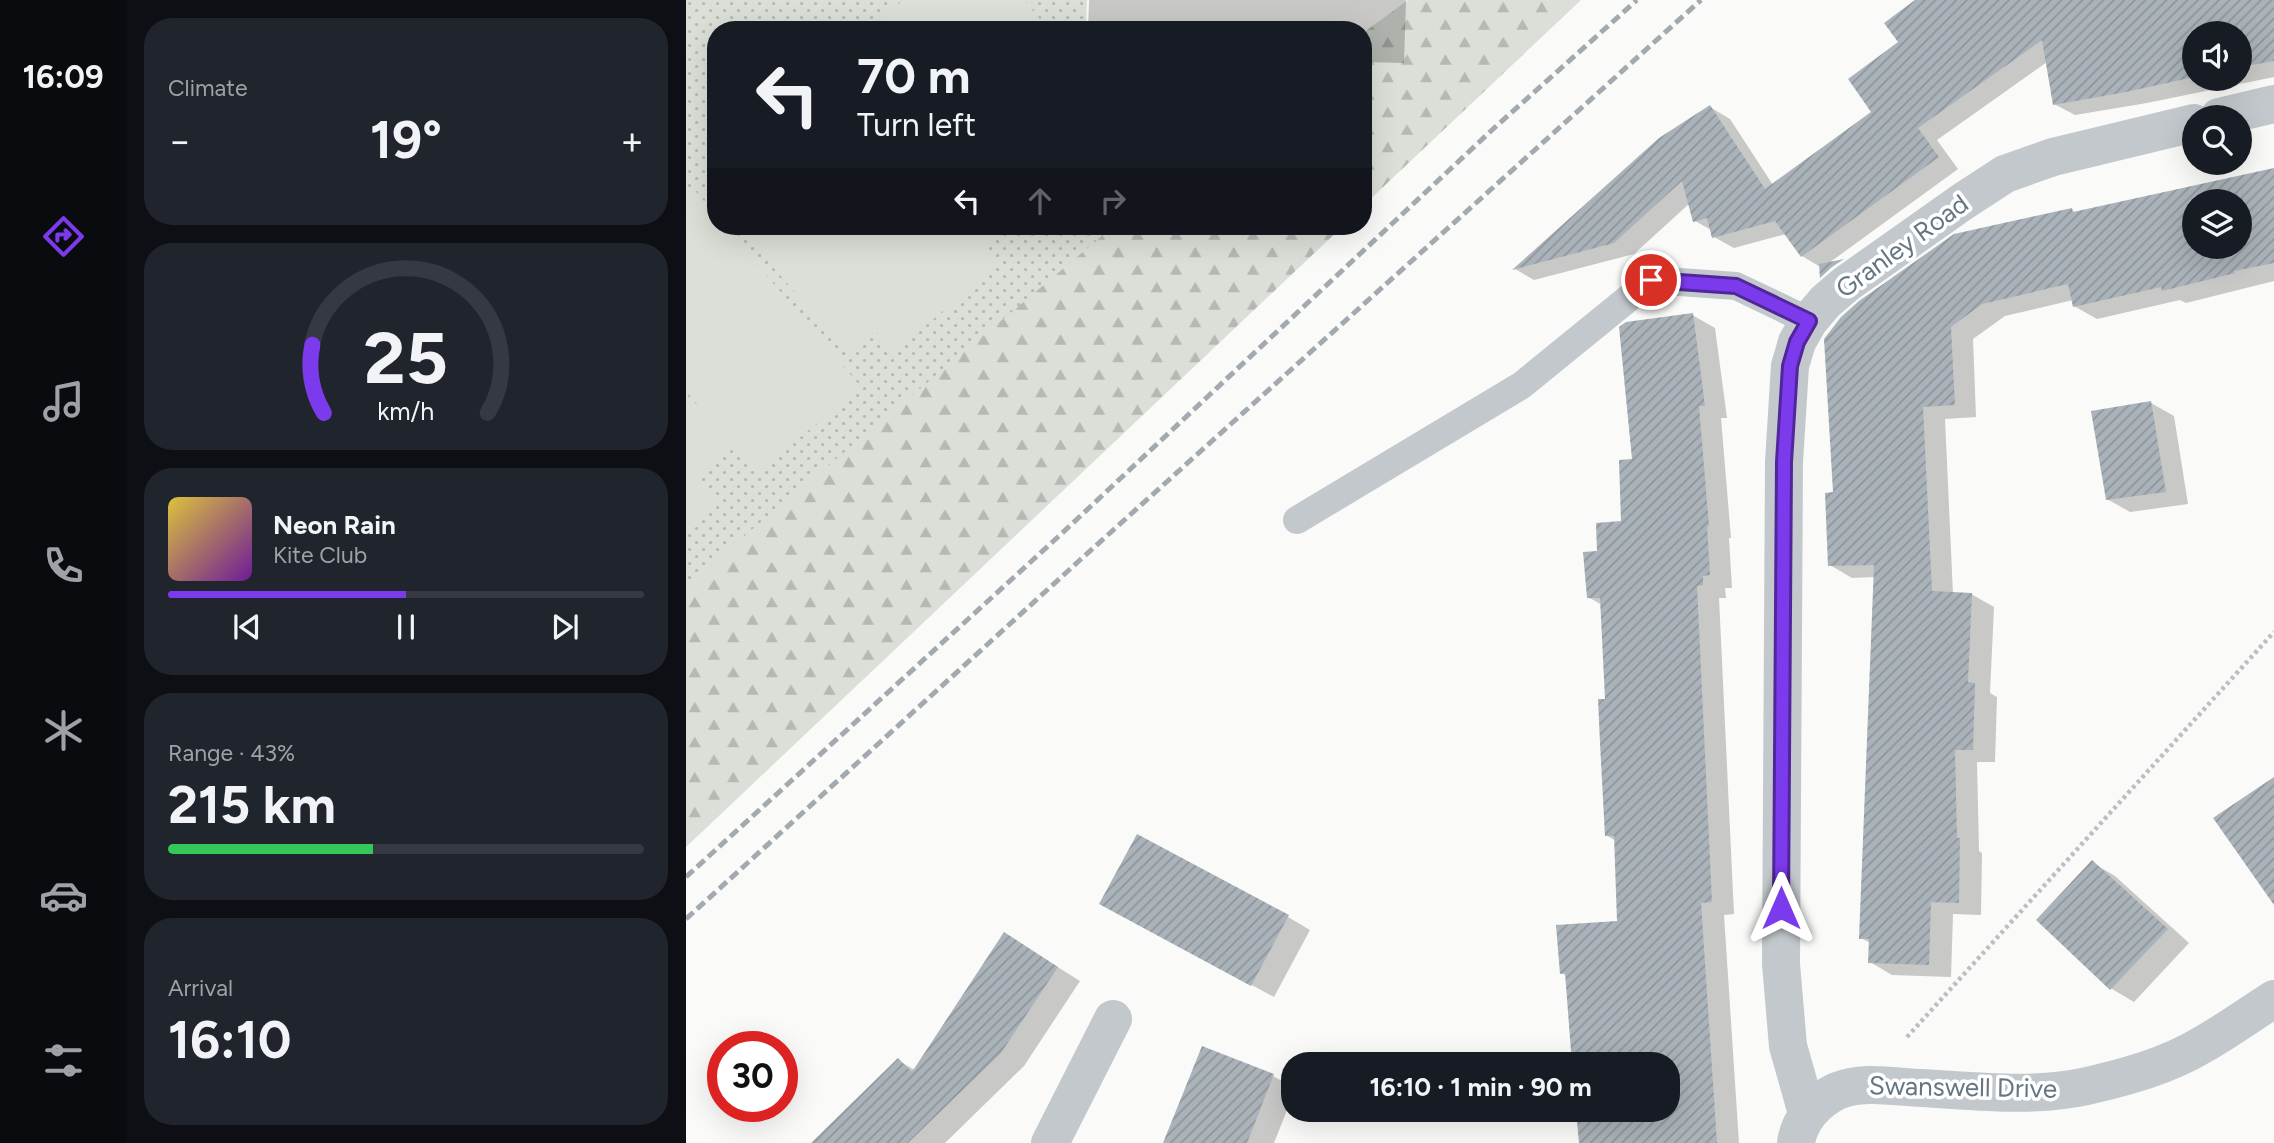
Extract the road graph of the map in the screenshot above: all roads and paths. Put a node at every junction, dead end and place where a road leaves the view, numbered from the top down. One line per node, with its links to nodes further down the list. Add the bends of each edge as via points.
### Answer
1 (2274, 104): 2 (street)
2 (2252, 109)
3 (2182, 126): 4 (street, Granley Road, via 2053,157 2006,174 1846,284)
4 (1809, 321): 5 (lane, via 1736,286 1651,280 1522,385); 10 (street, Granley Road, via 1790,366 1784,462 1781,950 1788,1046)
5 (1297, 520)
6 (2274, 632): 9 (path)
7 (2274, 999): 9 (street, Swanswell Drive, via 2164,1064 2082,1087 2030,1093)
8 (1113, 1019): 11 (street)
9 (1864, 1085): 10 (street, Swanswell Drive, via 1837,1091)
10 (1802, 1128)
11 (1050, 1143)

